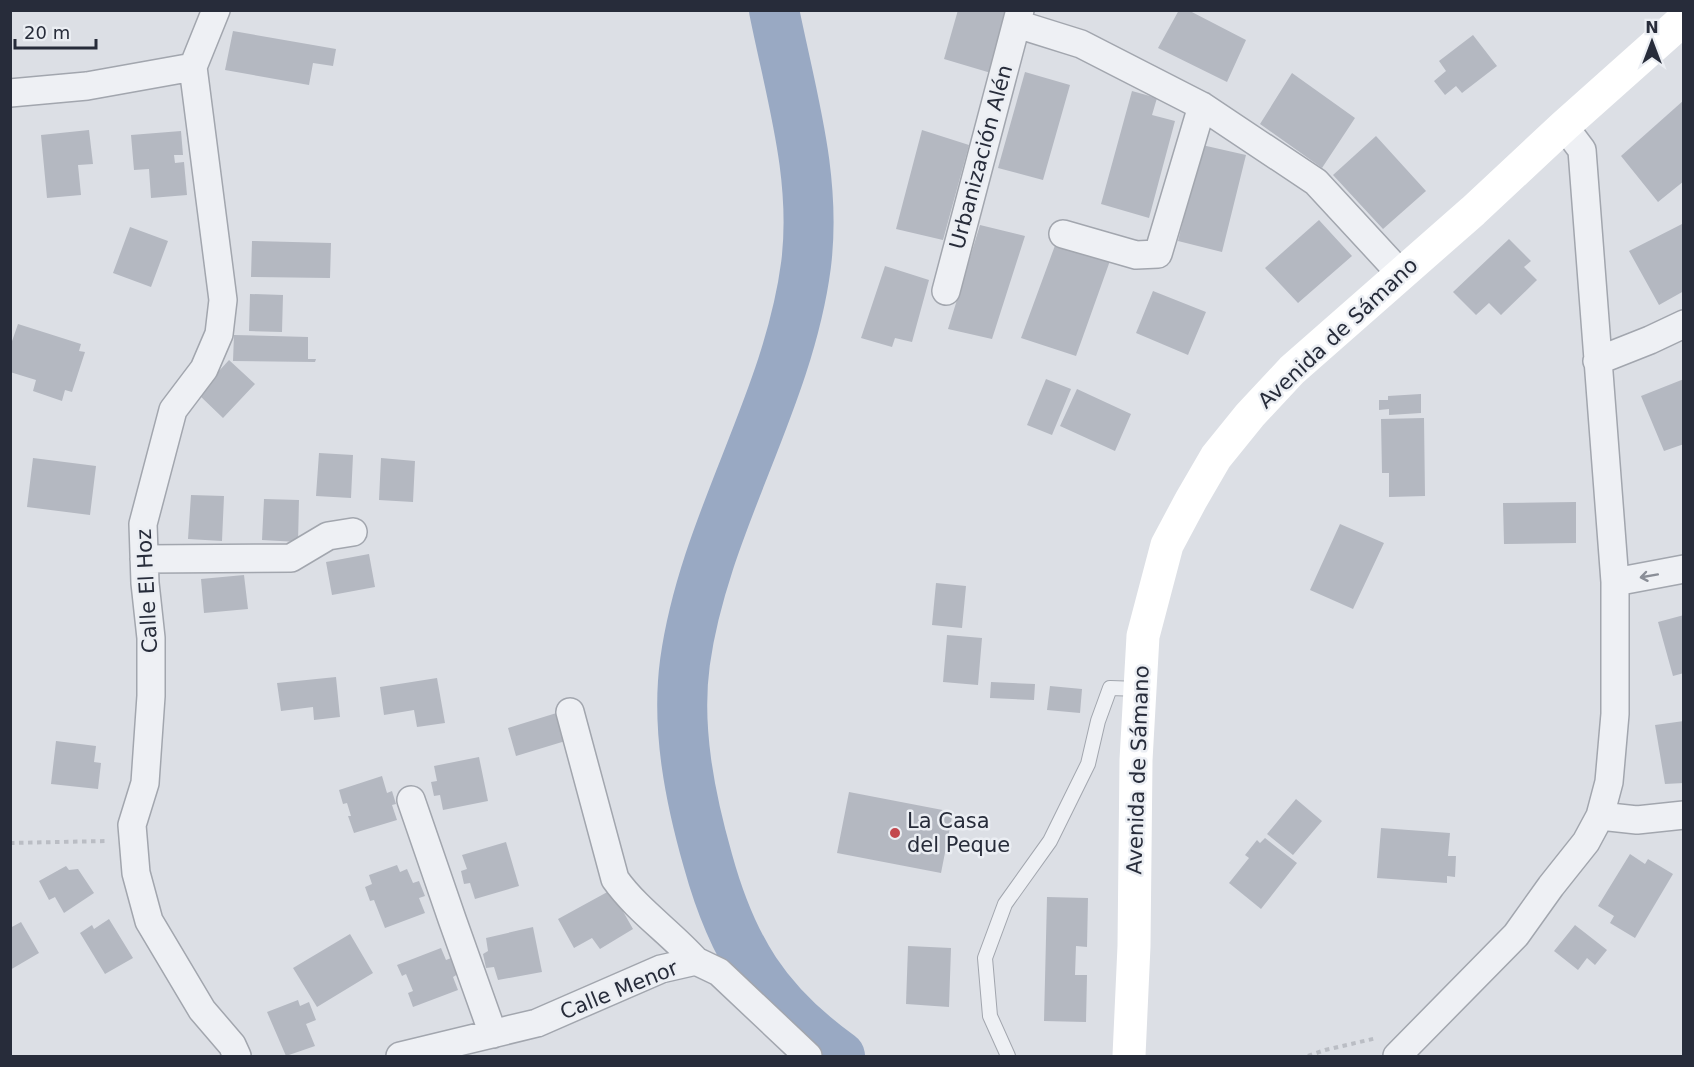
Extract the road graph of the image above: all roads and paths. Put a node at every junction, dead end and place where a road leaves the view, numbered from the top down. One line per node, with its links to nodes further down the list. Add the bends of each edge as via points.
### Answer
1 (216, 10): 4 (street, Calle El Hoz)
2 (1019, 17): 6 (street, Urbanización Alén); 10 (street, Urbanización Alén)
3 (1683, 19): 7 (street, Avenida de Sámano)
4 (193, 67): 5 (street, via 87,86); 14 (street, Calle El Hoz, via 223,300 219,334 204,369 173,410 142,524)
5 (10, 93)
6 (1202, 106): 8 (street, via 1158,254 1136,255); 9 (street, Urbanización Alén, via 1316,182)
7 (1564, 126): 9 (street, Avenida de Sámano); 12 (street, via 1582,150)
8 (1063, 234)
9 (1401, 274): 17 (street, Avenida de Sámano, via 1292,370 1216,457 1167,545 1143,636)
10 (946, 291)
11 (1683, 324): 12 (street)
12 (1597, 361): 16 (street)
13 (352, 532): 14 (street, via 328,536 291,558)
14 (144, 560): 22 (street, Calle El Hoz, via 151,696 145,783 132,825)
15 (1683, 569): 16 (street, one-way to 16)
16 (1615, 582): 21 (street, via 1615,714 1609,782)
17 (1140, 689): 30 (lane, via 1110,688 1088,764 1050,841 1005,904 986,958 990,1016); 31 (street, Avenida de Sámano)
18 (570, 712): 24 (street, via 615,879)
19 (411, 800): 25 (street)
20 (1683, 814): 21 (street, via 1636,820)
21 (1600, 816): 26 (street, via 1586,842 1516,935)
22 (133, 841): 23 (path); 27 (street, Calle El Hoz, via 136,873 149,921 201,1010)
23 (10, 843)
24 (696, 961): 25 (street, Calle Menor, via 661,969 537,1023); 29 (street, Calle Menor, via 720,972)
25 (493, 1034): 28 (street, Calle Menor)
26 (1390, 1047): 32 (path, via 1325,1050)
27 (237, 1056)
28 (400, 1056)
29 (808, 1056)
30 (1008, 1056)
31 (1129, 1056)
32 (1308, 1056)

